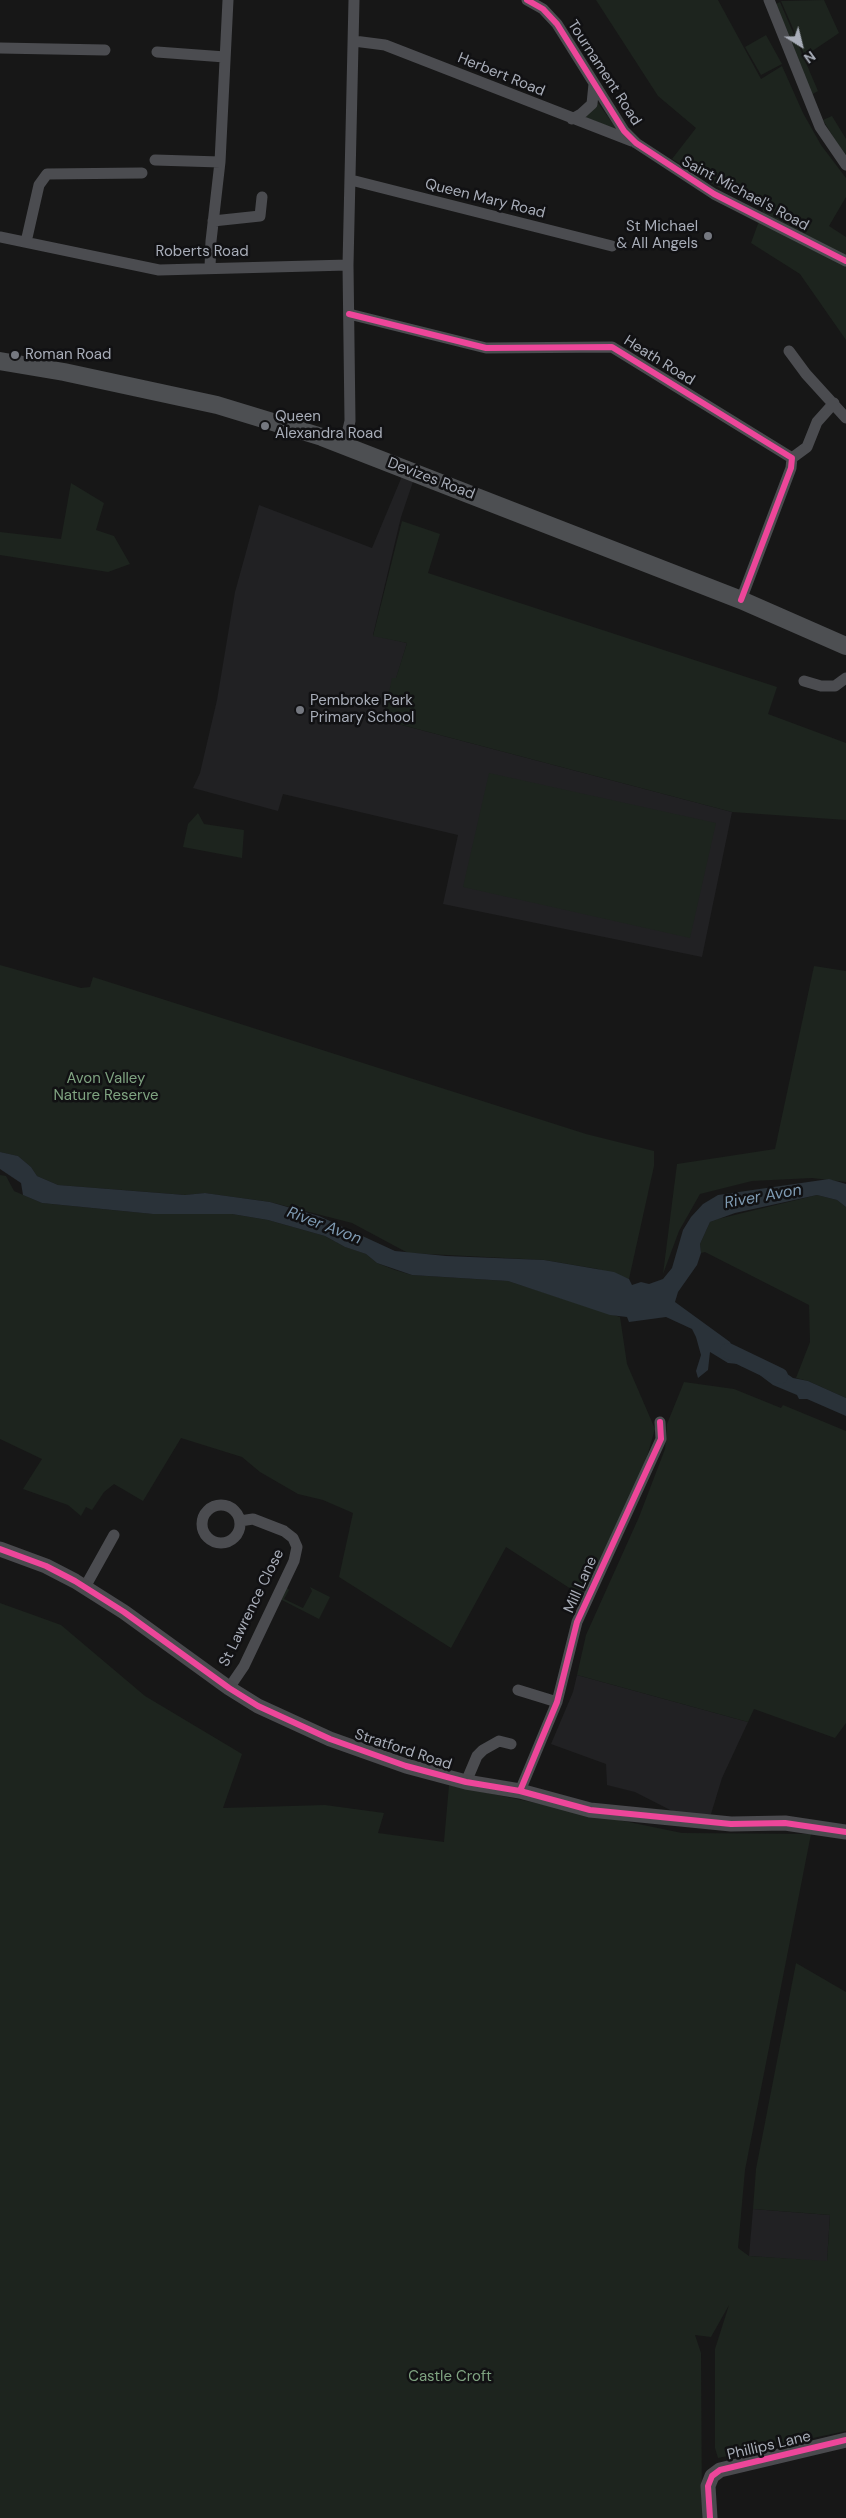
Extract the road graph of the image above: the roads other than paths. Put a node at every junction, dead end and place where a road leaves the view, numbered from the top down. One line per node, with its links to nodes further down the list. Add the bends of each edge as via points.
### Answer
1 (354, 0): 5 (street)
2 (527, 0): 10 (street, Tournament Road, via 543,9 557,24)
3 (769, 0): 15 (street, via 820,127)
4 (225, 4): 9 (street)
5 (354, 41): 11 (street, Herbert Road, via 384,45); 17 (street)
6 (0, 48): 7 (street)
7 (106, 50)
8 (157, 52): 9 (street)
9 (225, 57): 14 (street)
10 (594, 84): 11 (street, via 592,104); 12 (street, Tournament Road, via 624,131)
11 (572, 119): 12 (street, Herbert Road)
12 (636, 143): 23 (street, Saint Michael's Road, via 714,194)
13 (155, 160): 14 (street)
14 (220, 162): 19 (street)
15 (846, 165)
16 (136, 176): 21 (street, via 47,174 41,178)
17 (351, 180): 22 (street, Queen Mary Road); 24 (street)
18 (262, 197): 19 (street, via 260,216)
19 (213, 220): 25 (street)
20 (0, 237): 21 (street, Roberts Road)
21 (26, 242): 25 (street, Roberts Road, via 158,270)
22 (612, 246)
23 (846, 261)
24 (348, 265): 25 (street, Roberts Road); 26 (street)
25 (210, 268)
26 (348, 314): 31 (street, via 350,421); 32 (street, Heath Road, via 486,348 612,347)
27 (789, 351): 29 (street)
28 (0, 361): 31 (main road, Devizes Road, via 217,406)
29 (834, 403): 30 (street); 32 (street, via 817,422 807,447)
30 (846, 418)
31 (344, 446): 33 (main road, Devizes Road)
32 (792, 458): 33 (street)
33 (741, 600): 34 (main road, Devizes Road)
34 (846, 646)
35 (846, 678): 36 (street, via 835,686)
36 (804, 681)
37 (660, 1422): 44 (street, Mill Lane, via 661,1439 577,1622)
38 (240, 1521): 42 (street, St Lawrence Close, via 253,1519 284,1531 293,1538 297,1547 294,1561 244,1666)
39 (114, 1535): 41 (street)
40 (0, 1549): 41 (street, Stratford Road, via 46,1566)
41 (85, 1587): 42 (street, Stratford Road)
42 (229, 1688): 46 (street, Stratford Road, via 258,1706 330,1739 406,1766)
43 (518, 1690): 44 (street)
44 (556, 1702): 47 (street, Mill Lane)
45 (511, 1744): 46 (street, via 499,1741 483,1750)
46 (466, 1782): 47 (street, Stratford Road)
47 (520, 1791): 48 (street, Stratford Road, via 590,1810 731,1824 785,1823)
48 (846, 1832)
49 (846, 2440): 50 (street, Phillips Lane, via 720,2470 712,2476 708,2486)
50 (710, 2518)

